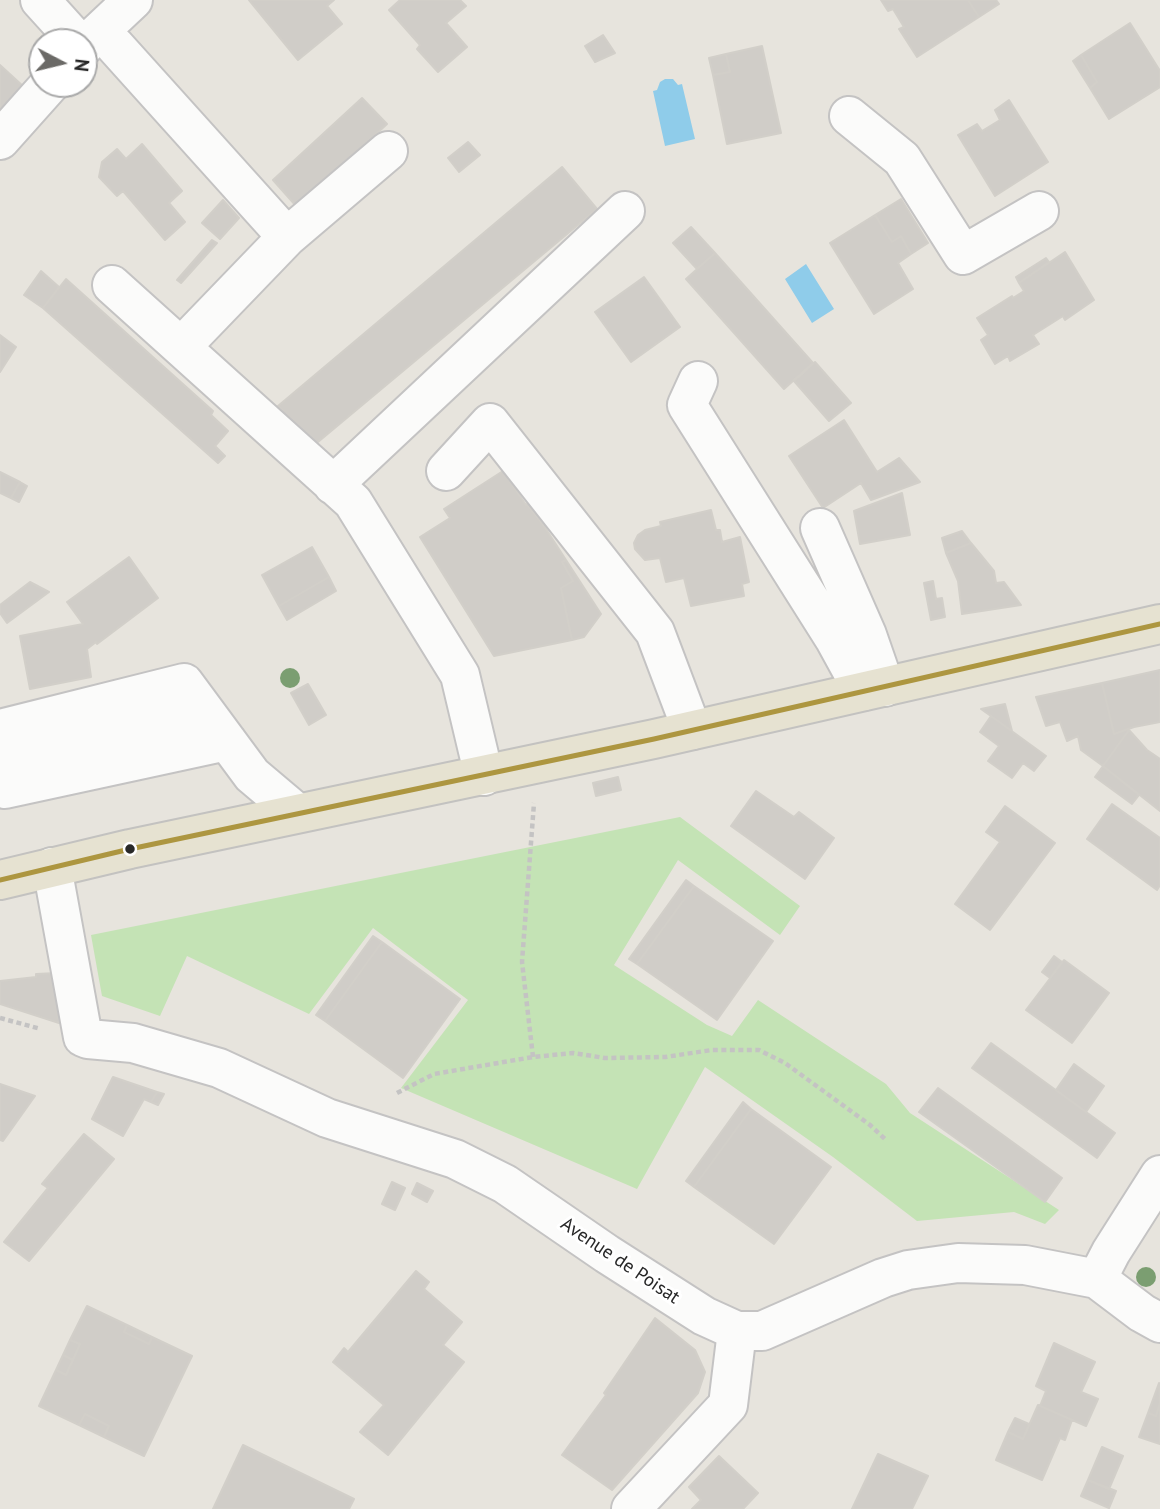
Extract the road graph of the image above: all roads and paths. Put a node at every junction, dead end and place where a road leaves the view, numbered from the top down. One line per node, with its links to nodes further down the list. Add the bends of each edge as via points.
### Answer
1 (40, 0): 3 (street)
2 (134, 0): 4 (street)
3 (72, 28)
4 (98, 39)
5 (98, 51): 12 (street)
6 (38, 98): 8 (street)
7 (849, 116): 11 (street, via 902,159 963,255)
8 (0, 140)
9 (388, 151): 12 (street)
10 (625, 211): 17 (street)
11 (1039, 211)
12 (287, 237): 14 (street)
13 (112, 285): 14 (street)
14 (181, 347): 17 (street)
15 (698, 381): 20 (street, via 687,405 834,638)
16 (446, 471): 23 (street, via 490,423 656,632)
17 (333, 485): 24 (street, via 352,502 460,675)
18 (820, 528): 20 (street, via 867,635)
19 (1160, 624): 20 (main road)
20 (874, 689): 23 (main road)
21 (216, 727): 22 (street, via 184,683); 25 (street); 27 (street, via 252,775)
22 (0, 729)
23 (692, 730): 24 (main road)
24 (484, 776): 27 (main road)
25 (1, 784)
26 (537, 792): 30 (path, via 523,962)
27 (297, 813): 28 (main road)
28 (52, 867): 29 (main road); 36 (street, Avenue de Poisat, via 83,1037 154,1048 219,1068 327,1118 455,1159 505,1184 704,1316)
29 (0, 880)
30 (533, 1057): 31 (path, via 434,1074); 32 (path, via 573,1053 605,1058 665,1057 759,1050 785,1063)
31 (397, 1093)
32 (886, 1140)
33 (1160, 1175): 34 (street)
34 (1097, 1279): 35 (street); 36 (street, via 1025,1265 958,1262 883,1278 762,1331)
35 (1160, 1323)
36 (737, 1331): 37 (street, via 728,1405)
37 (631, 1509)

